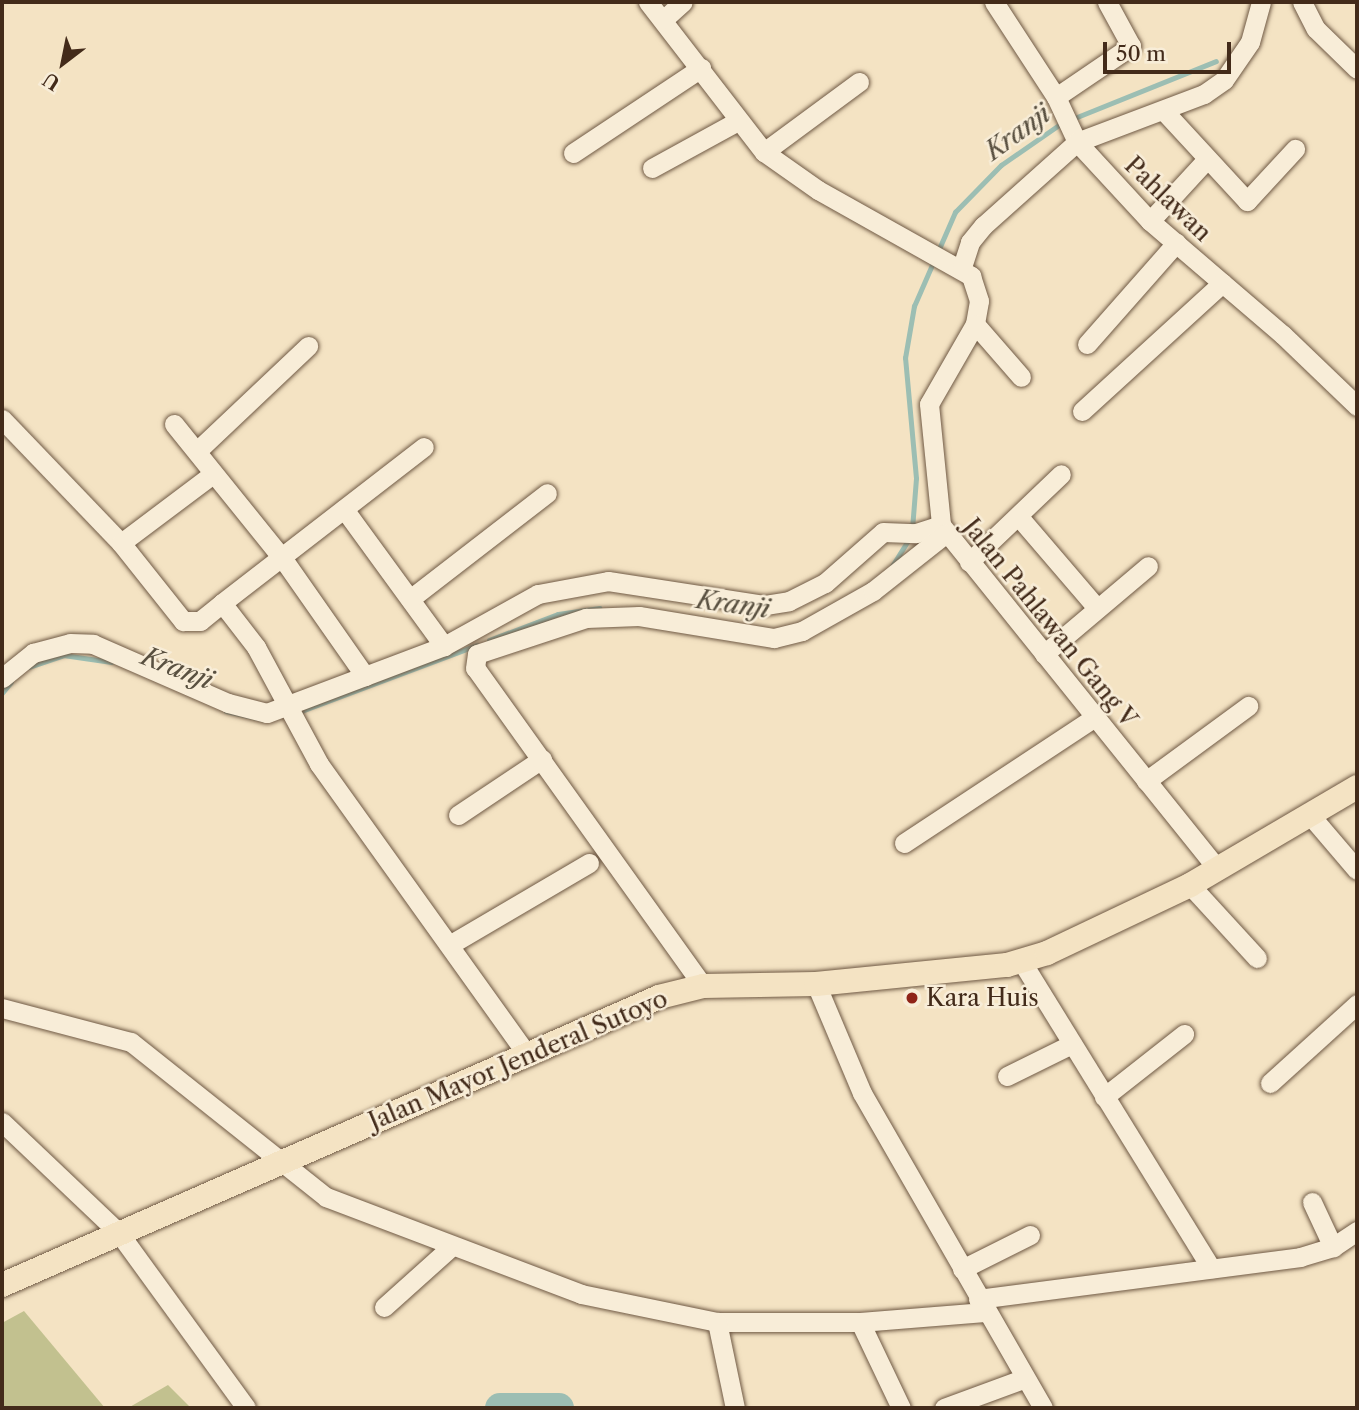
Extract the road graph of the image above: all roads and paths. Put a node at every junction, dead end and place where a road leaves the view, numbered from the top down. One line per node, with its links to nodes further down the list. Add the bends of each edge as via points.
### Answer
1 (648, 2): 7 (street)
2 (683, 2): 7 (street)
3 (994, 2): 11 (street)
4 (1107, 2): 11 (street, via 1131,46)
5 (1261, 2): 12 (street, via 1235,69 1204,94)
6 (1302, 2): 9 (street, via 1316,29)
7 (664, 19): 8 (street)
8 (701, 68): 13 (street); 17 (street)
9 (1357, 69)
10 (859, 82): 16 (street)
11 (1060, 103): 14 (street)
12 (1163, 110): 14 (street); 18 (street)
13 (736, 122): 16 (street); 19 (street)
14 (1074, 136): 20 (street, Pahlawan); 22 (street, via 983,226 970,242)
15 (1295, 149): 18 (street, via 1249,201)
16 (764, 152): 22 (street, via 818,190)
17 (573, 153)
18 (1206, 160): 20 (street)
19 (652, 168)
20 (1150, 222): 21 (street, Pahlawan)
21 (1176, 243): 23 (street, Pahlawan); 25 (street)
22 (962, 267): 24 (street, Jalan Pahlawan Gang V, via 977,286)
23 (1222, 283): 28 (street, Pahlawan); 29 (street)
24 (975, 324): 27 (street); 39 (street, Jalan Pahlawan Gang V, via 929,404)
25 (1087, 344)
26 (308, 346): 33 (street)
27 (1021, 377)
28 (1357, 406)
29 (1082, 411)
30 (2, 419): 40 (street)
31 (174, 424): 33 (street)
32 (424, 447): 37 (street)
33 (197, 451): 34 (street)
34 (214, 474): 40 (street); 41 (street)
35 (1061, 474): 38 (street)
36 (547, 493): 44 (street)
37 (344, 509): 41 (street); 44 (street)
38 (1019, 517): 42 (street); 46 (street)
39 (943, 530): 42 (street, Jalan Pahlawan Gang V); 47 (street, via 883,532 825,583 789,601 765,605 666,588 584,581 538,594); 54 (street, via 873,591 803,631 774,638 639,616 586,618 482,650 475,668)
40 (121, 543): 45 (street, via 183,621 200,621)
41 (283, 559): 45 (street); 49 (street)
42 (969, 562): 48 (street, Jalan Pahlawan Gang V)
43 (1148, 566): 46 (street)
44 (410, 599): 47 (street)
45 (222, 603): 52 (street, via 256,647)
46 (1097, 608): 48 (street)
47 (444, 646): 49 (street)
48 (1044, 654): 53 (street, Jalan Pahlawan Gang V)
49 (365, 676): 52 (street)
50 (2, 678): 52 (street, via 33,653 70,643 93,644 248,710)
51 (1248, 706): 55 (street)
52 (290, 710): 64 (street, via 319,764)
53 (1096, 717): 55 (street, Jalan Pahlawan Gang V); 59 (street)
54 (542, 759): 57 (street); 68 (street)
55 (1146, 781): 61 (street, Jalan Pahlawan Gang V)
56 (1357, 787): 58 (main road, Jalan Mayor Jenderal Sutoyo)
57 (458, 815)
58 (1310, 815): 61 (main road, Jalan Mayor Jenderal Sutoyo); 62 (street)
59 (904, 843)
60 (589, 863): 64 (street)
61 (1217, 869): 63 (main road, Jalan Mayor Jenderal Sutoyo)
62 (1357, 870)
63 (1190, 886): 65 (street); 66 (main road, Jalan Mayor Jenderal Sutoyo)
64 (450, 944): 73 (street)
65 (1257, 958)
66 (1022, 962): 67 (main road, Jalan Mayor Jenderal Sutoyo); 72 (street)
67 (816, 984): 68 (main road, Jalan Mayor Jenderal Sutoyo); 87 (street, via 862,1093)
68 (704, 986): 73 (main road, Jalan Mayor Jenderal Sutoyo, via 659,997)
69 (1357, 1004): 75 (street)
70 (2, 1008): 79 (street, via 131,1042)
71 (1184, 1034): 76 (street)
72 (1070, 1045): 74 (street); 76 (street)
73 (528, 1056): 79 (main road, Jalan Mayor Jenderal Sutoyo)
74 (1007, 1076)
75 (1270, 1083)
76 (1104, 1097): 86 (street)
77 (2, 1110): 81 (street)
78 (2, 1122): 81 (street)
79 (276, 1162): 81 (main road, Jalan Mayor Jenderal Sutoyo); 84 (street, via 326,1197)
80 (1312, 1202): 85 (street)
81 (124, 1231): 88 (main road, Jalan Mayor Jenderal Sutoyo); 94 (street)
82 (1357, 1231): 85 (street)
83 (1030, 1235): 87 (street)
84 (452, 1246): 90 (street); 91 (street, via 581,1294)
85 (1333, 1247): 86 (street)
86 (1211, 1268): 89 (street)
87 (962, 1269): 89 (street)
88 (2, 1285)
89 (982, 1306): 92 (street); 93 (street)
90 (384, 1307)
91 (717, 1322): 92 (street); 95 (street)
92 (860, 1322): 96 (street)
93 (1023, 1378): 97 (street); 98 (street)
94 (246, 1408)
95 (735, 1408)
96 (901, 1408)
97 (944, 1408)
98 (1043, 1408)

